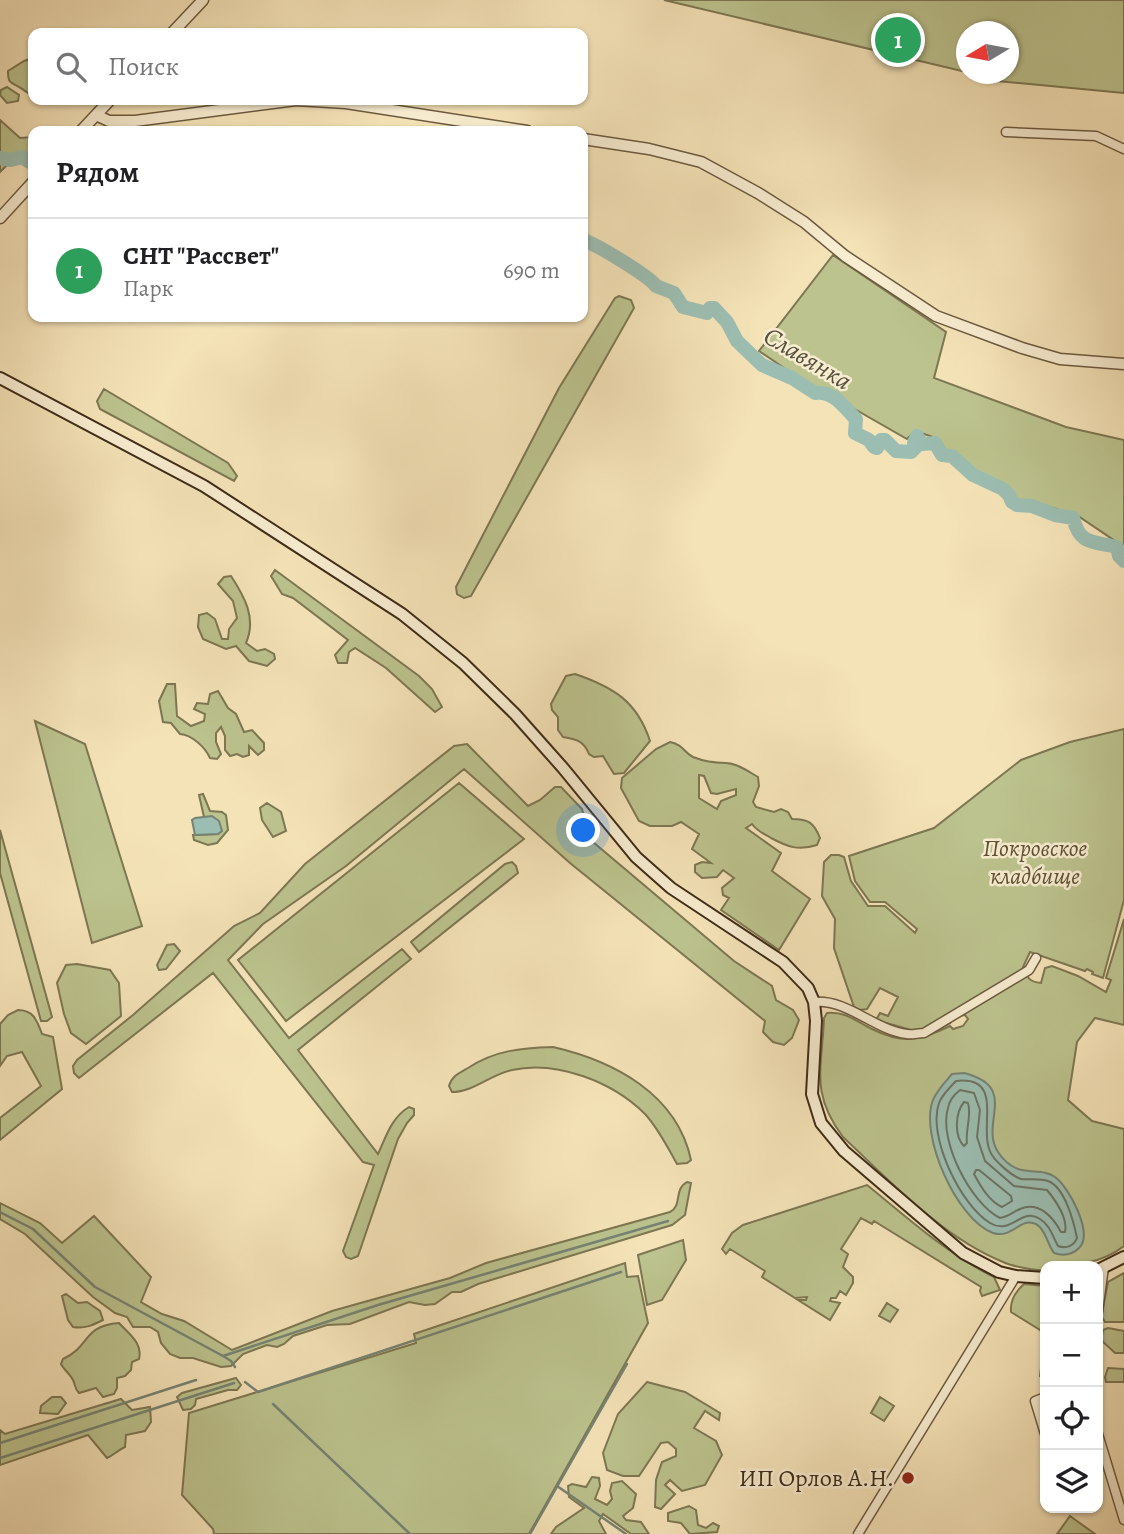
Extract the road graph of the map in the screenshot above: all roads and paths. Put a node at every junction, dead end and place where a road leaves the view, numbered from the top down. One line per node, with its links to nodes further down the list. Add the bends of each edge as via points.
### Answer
1 (203, 0): 2 (street)
2 (177, 28)
3 (105, 105): 6 (street)
4 (258, 105): 6 (street, via 135,121 109,121)
5 (359, 105): 8 (street)
6 (96, 115): 7 (street)
7 (86, 126)
8 (495, 126)
9 (1006, 132): 11 (street, via 1096,136)
10 (588, 140): 14 (street, via 701,162 792,215 936,316 1060,359)
11 (1124, 149)
12 (28, 188): 13 (street)
13 (0, 218)
14 (1124, 364)
15 (0, 378): 17 (main road, via 204,486 402,614 463,663 515,714 636,857 671,888 783,962 808,988)
16 (1036, 958): 17 (street, via 1029,970 924,1033 907,1034 829,1001)
17 (814, 1002): 20 (main road, via 812,1094 821,1123 862,1168 954,1246 983,1265)
18 (1124, 1256): 19 (main road)
19 (1103, 1267)
20 (1016, 1276): 21 (main road); 26 (street)
21 (1040, 1278)
22 (1040, 1400): 23 (street, via 1035,1401)
23 (1040, 1418)
24 (1103, 1450): 25 (street)
25 (1124, 1520)
26 (858, 1534)

